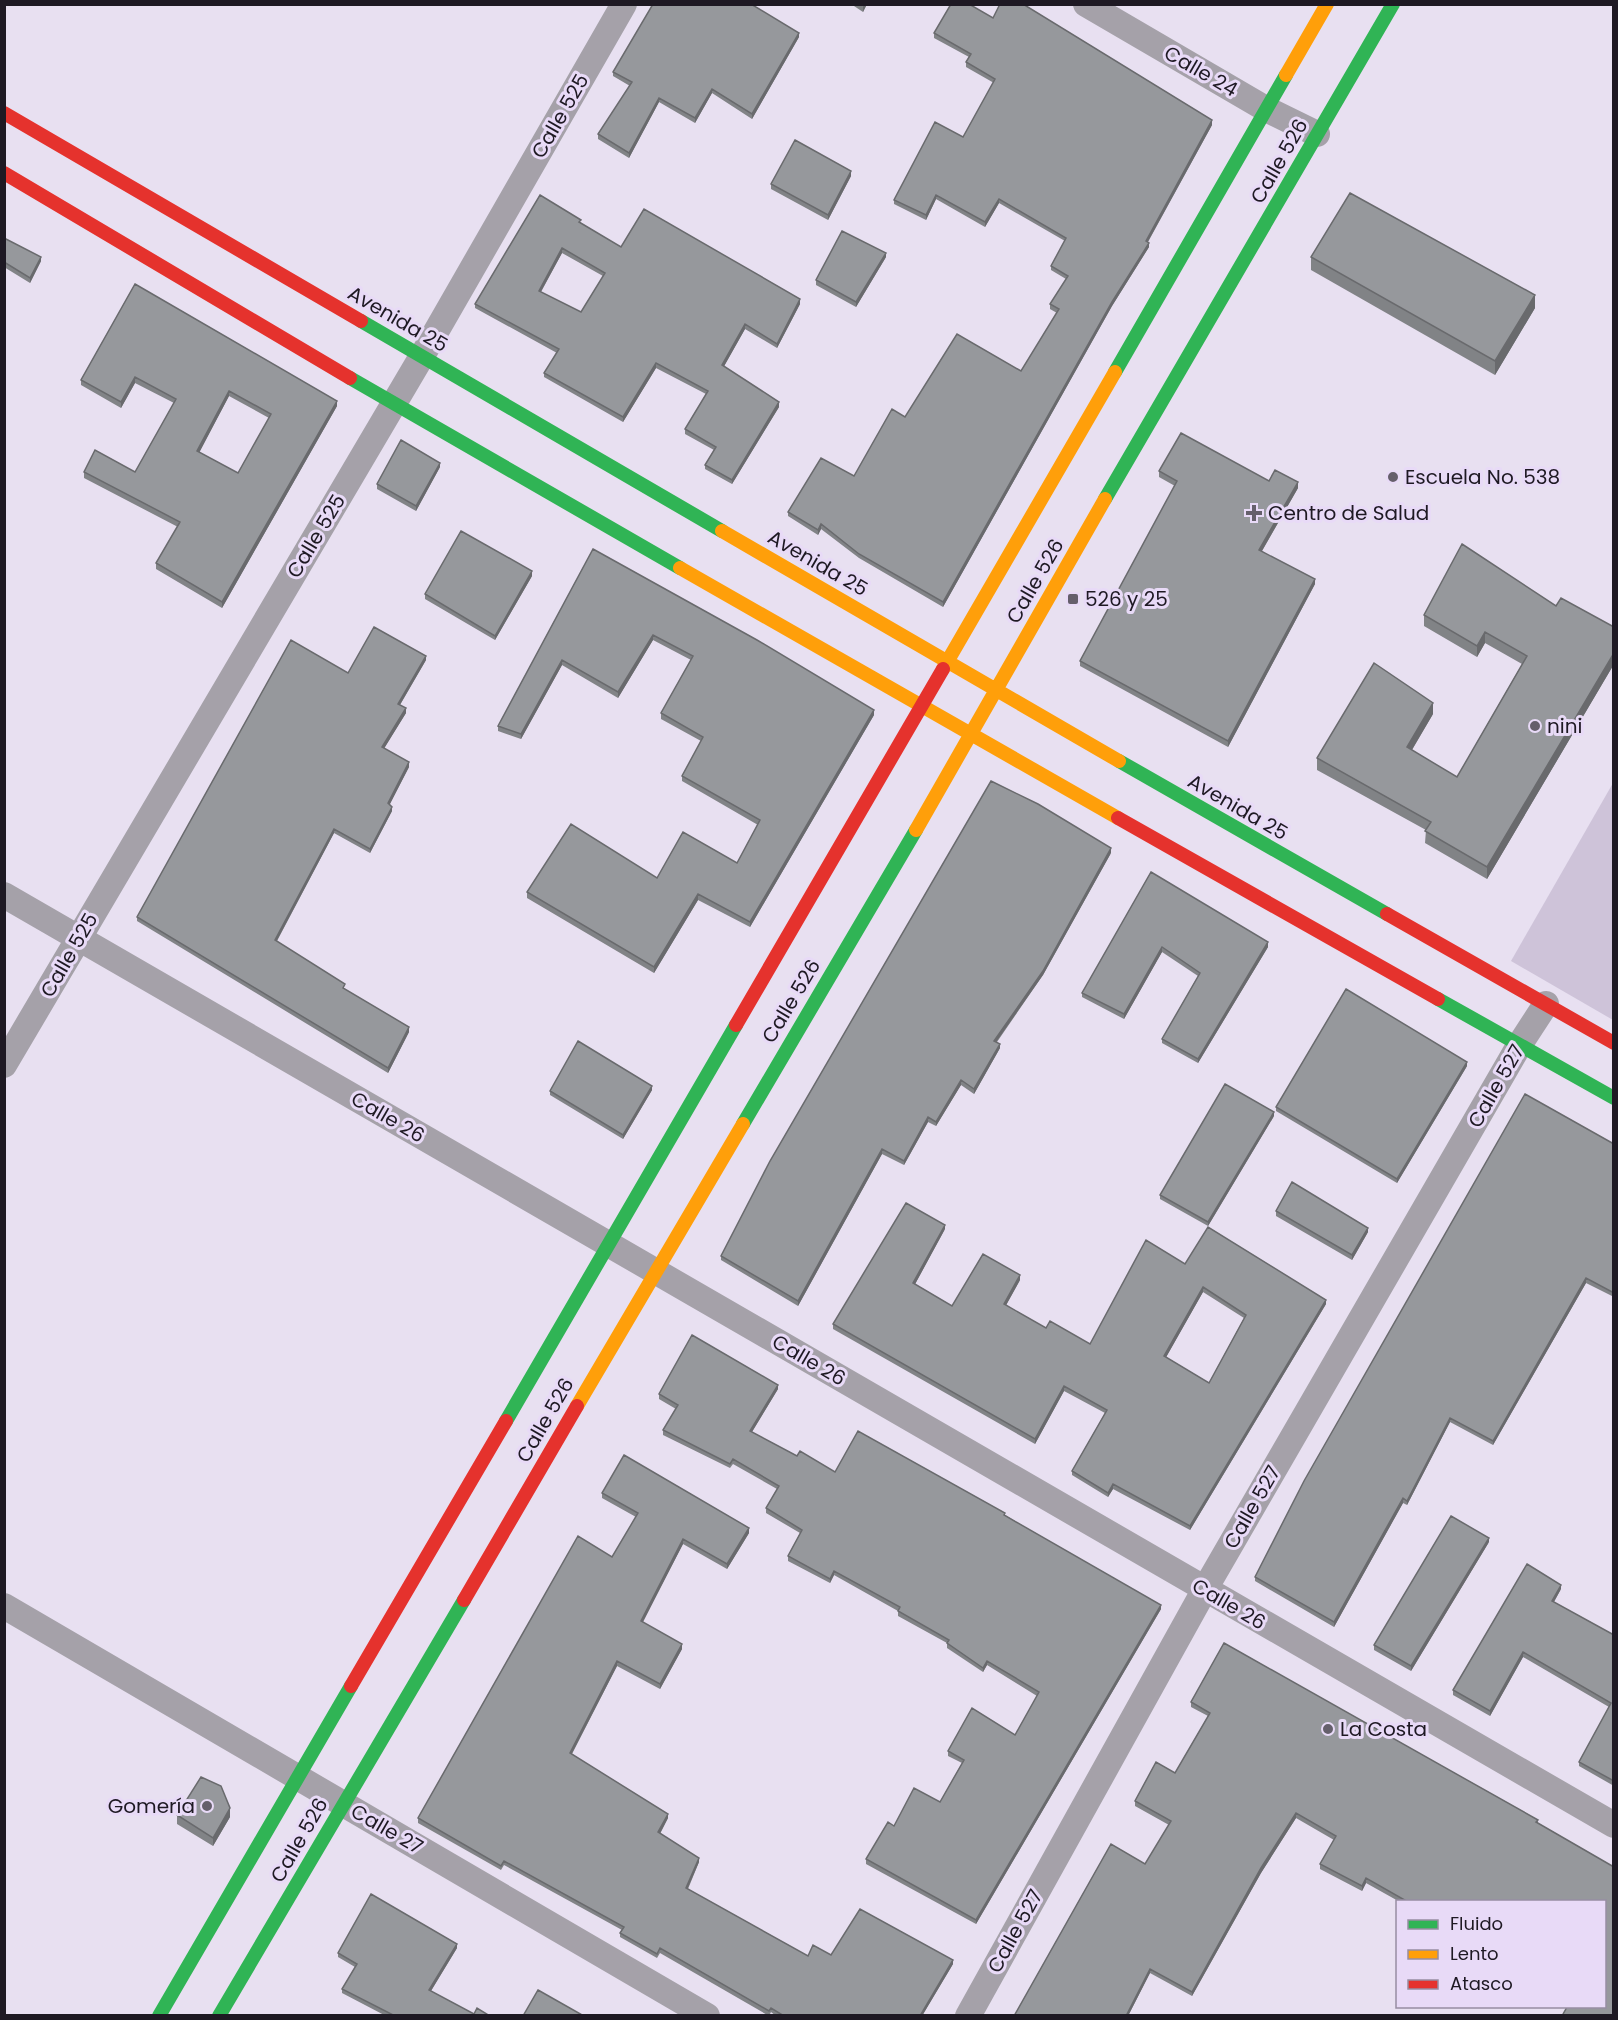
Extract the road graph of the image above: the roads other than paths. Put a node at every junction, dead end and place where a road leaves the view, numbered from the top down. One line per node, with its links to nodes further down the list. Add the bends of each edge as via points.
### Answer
1 (624, 4): 9 (street, Calle 525)
2 (1086, 4): 5 (street, Calle 24)
3 (1327, 4): 5 (main road, Calle 526)
4 (1393, 4): 7 (main road, Calle 526)
5 (1266, 109): 7 (street, Calle 24); 11 (main road, Calle 526)
6 (4, 113): 9 (main road, Avenida 25)
7 (1317, 134): 12 (main road, Calle 526)
8 (4, 173): 10 (main road)
9 (422, 356): 10 (street, Calle 525); 11 (main road, Avenida 25)
10 (394, 404): 13 (main road); 16 (street, Calle 525)
11 (946, 660): 12 (main road, Avenida 25); 13 (main road, Calle 526)
12 (994, 690): 14 (main road, Calle 526); 17 (main road, Avenida 25)
13 (921, 707): 14 (main road); 22 (main road, Calle 526)
14 (972, 734): 19 (main road); 23 (main road, Calle 526)
15 (4, 895): 16 (street, Calle 26)
16 (79, 938): 20 (street, Calle 525); 22 (street, Calle 26)
17 (1546, 1004): 18 (main road, Avenida 25); 19 (street, Calle 527)
18 (1614, 1043)
19 (1520, 1044): 21 (main road); 24 (street, Calle 527)
20 (4, 1065)
21 (1614, 1098)
22 (607, 1244): 23 (street, Calle 26); 26 (main road, Calle 526)
23 (655, 1271): 24 (street, Calle 26); 27 (main road, Calle 526)
24 (1205, 1589): 28 (street, Calle 26); 32 (street, Calle 527)
25 (4, 1606): 26 (street, Calle 27)
26 (298, 1777): 27 (street, Calle 27); 29 (main road, Calle 526)
27 (343, 1803): 30 (main road, Calle 526); 31 (street, Calle 27)
28 (1614, 1825)
29 (159, 2016)
30 (219, 2016)
31 (707, 2016)
32 (968, 2016)

